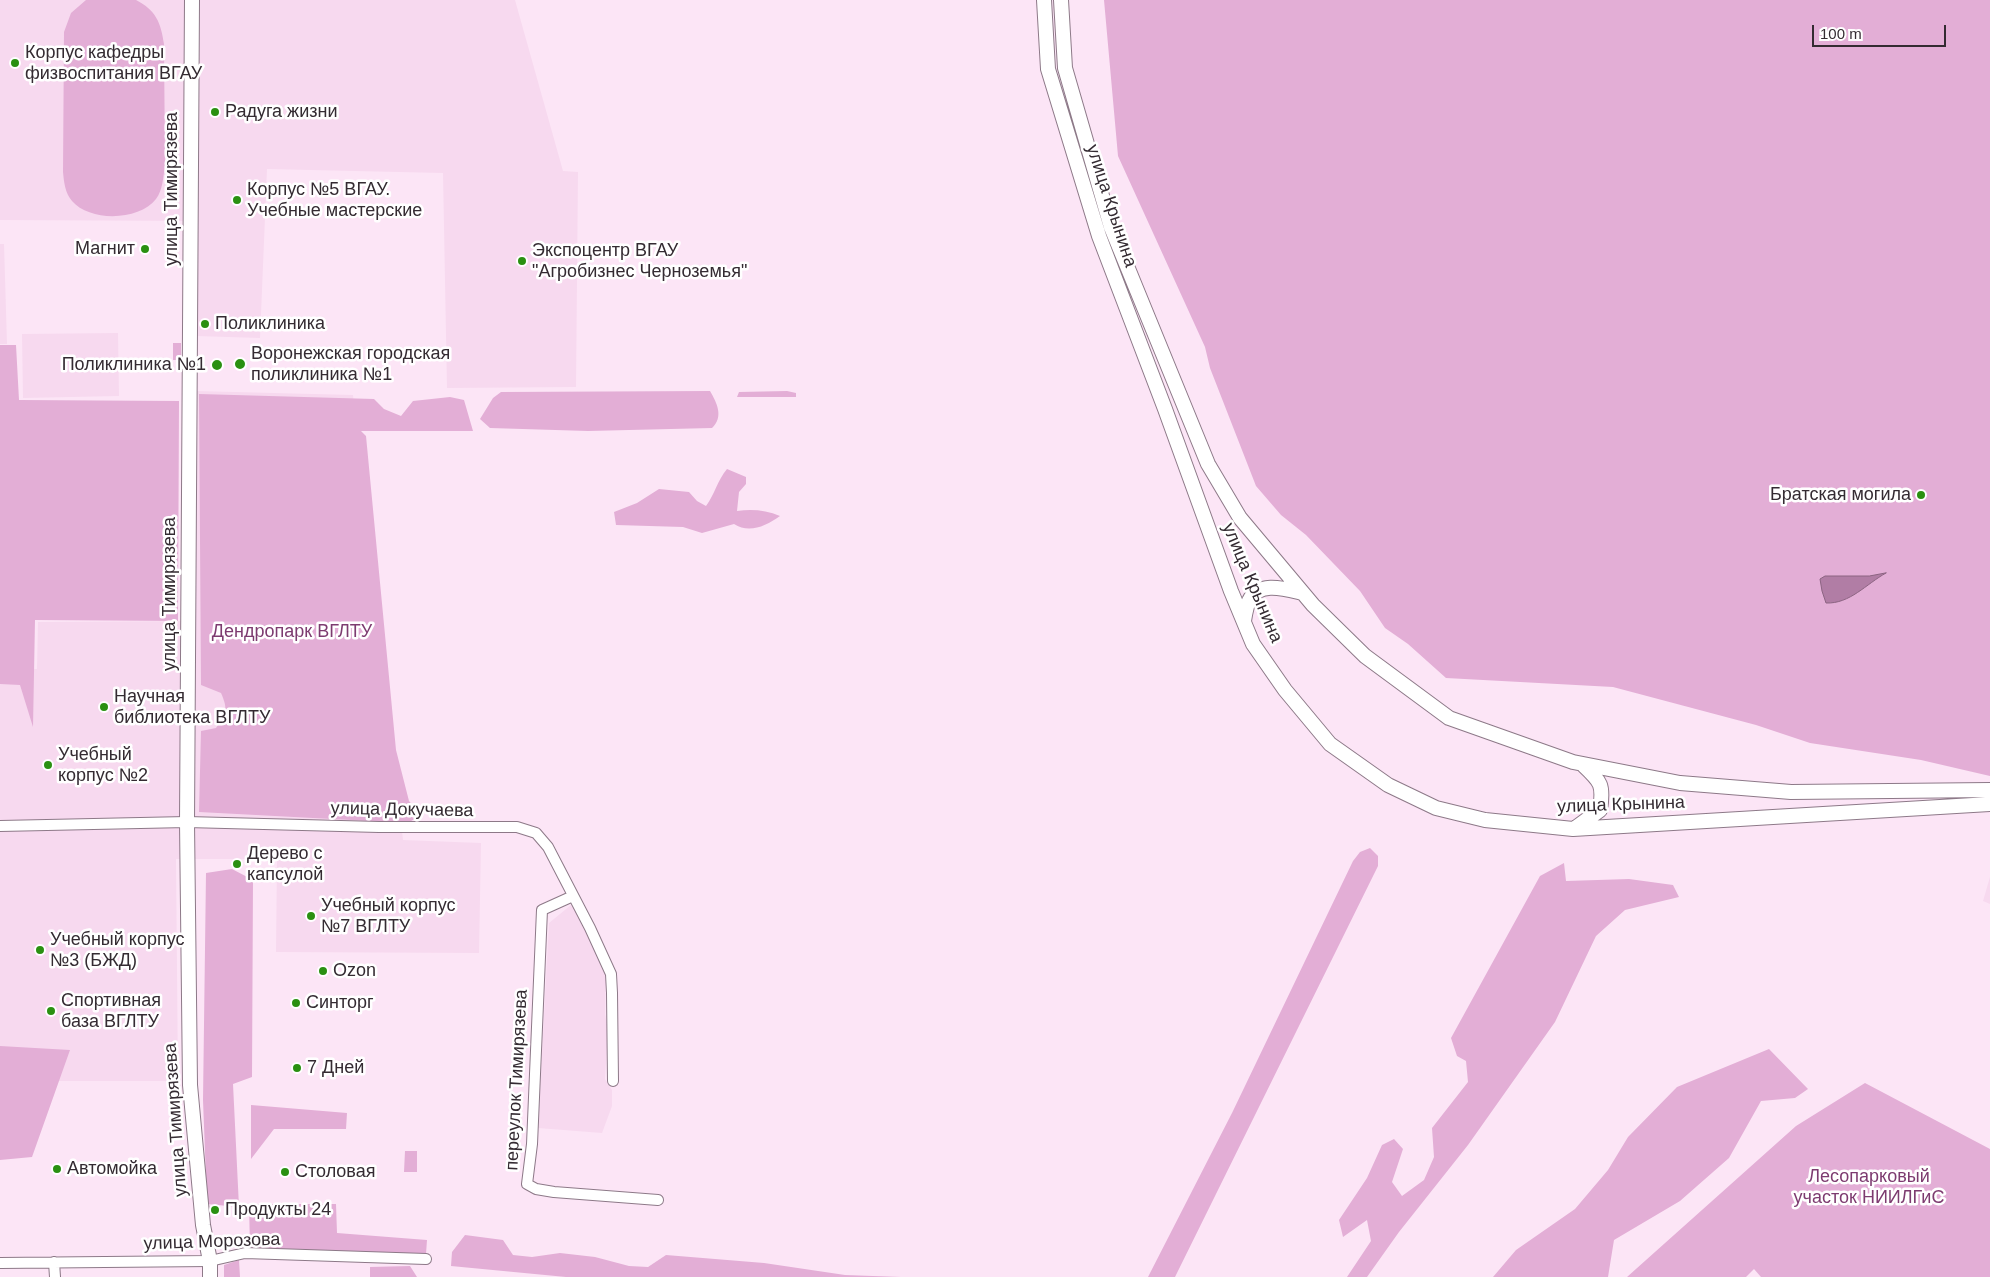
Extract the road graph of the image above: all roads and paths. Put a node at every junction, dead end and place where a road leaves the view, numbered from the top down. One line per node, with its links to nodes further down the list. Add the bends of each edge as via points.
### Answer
1 (192, 0): 9 (main road, улица Тимирязева)
2 (1044, 0): 5 (main road, улица Крынина, via 1048,69 1099,236)
3 (1061, 0): 4 (main road, улица Крынина, via 1065,68 1111,227 1180,399 1208,464 1240,518)
4 (1303, 593): 5 (main road, via 1276,587 1261,589 1249,599); 6 (main road, улица Крынина, via 1365,656 1449,718)
5 (1244, 621): 11 (main road, улица Крынина, via 1253,644 1285,690 1330,744 1388,785 1436,808 1485,820)
6 (1582, 764): 7 (main road, улица Крынина, via 1680,783 1791,792); 11 (main road, via 1597,778 1603,791 1600,810)
7 (1990, 790)
8 (1990, 804): 11 (main road, улица Крынина)
9 (188, 822): 10 (street, улица Докучаева); 12 (street, улица Докучаева, via 517,827 536,832 548,847); 16 (main road, улица Тимирязева, via 190,1085 203,1224)
10 (0, 826)
11 (1573, 829)
12 (573, 896): 13 (street, улица Докучаева, via 610,974); 14 (street, переулок Тимирязева, via 542,910 532,1144 527,1184 554,1192)
13 (613, 1081)
14 (658, 1200)
15 (426, 1259): 16 (street, улица Морозова, via 245,1253)
16 (210, 1261): 17 (street, улица Морозова); 20 (main road, улица Тимирязева)
17 (54, 1262): 18 (street, улица Морозова); 19 (street)
18 (0, 1263)
19 (55, 1277)
20 (210, 1277)

